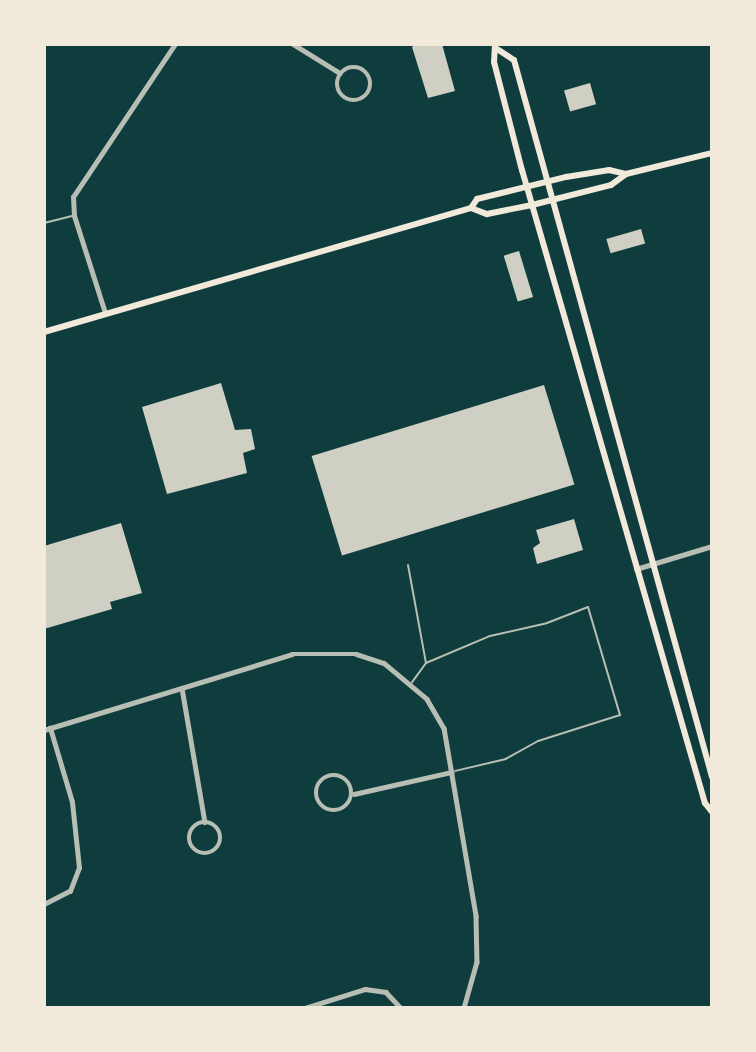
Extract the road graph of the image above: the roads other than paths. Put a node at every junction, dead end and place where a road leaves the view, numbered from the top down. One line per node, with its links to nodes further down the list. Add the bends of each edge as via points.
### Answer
1 (175, 44): 12 (street, via 73,197)
2 (293, 44): 4 (street)
3 (496, 46): 7 (main road, via 514,60); 8 (main road, via 494,62)
4 (340, 73): 4 (street, via 340,94 349,100 365,96 370,85 364,71 354,68)
5 (712, 153): 6 (main road)
6 (626, 174): 7 (main road, via 609,170); 9 (main road, via 611,185)
7 (547, 182): 8 (main road); 9 (main road)
8 (527, 187): 10 (main road); 11 (main road, via 477,199)
9 (550, 201): 10 (main road); 17 (main road)
10 (532, 205): 11 (main road, via 487,214); 19 (main road)
11 (471, 208): 14 (main road)
12 (74, 216): 13 (lane); 14 (street)
13 (44, 223)
14 (105, 313): 15 (main road)
15 (44, 332)
16 (712, 546): 17 (street)
17 (654, 564): 19 (street); 26 (main road)
18 (408, 565): 20 (lane)
19 (636, 569): 28 (main road, via 705,803)
20 (425, 663): 21 (lane); 25 (lane, via 490,636 547,623 588,607 620,715 538,741 506,759)
21 (411, 683): 22 (street, via 384,663 324,651 292,654); 25 (street, via 444,728)
22 (182, 688): 23 (street); 29 (street)
23 (50, 728): 24 (street); 30 (street, via 72,802 79,868 70,891)
24 (44, 730)
25 (452, 772): 27 (street); 33 (street, via 475,916 477,962)
26 (712, 777)
27 (354, 794): 27 (street, via 341,777 326,776 317,783 316,797 322,808 344,808)
28 (712, 812)
29 (205, 822): 29 (street, via 195,825 188,840 193,850 203,854 217,849 221,839 218,829)
30 (44, 904)
31 (305, 1008): 32 (street, via 365,989 386,992)
32 (401, 1008)
33 (464, 1008)

